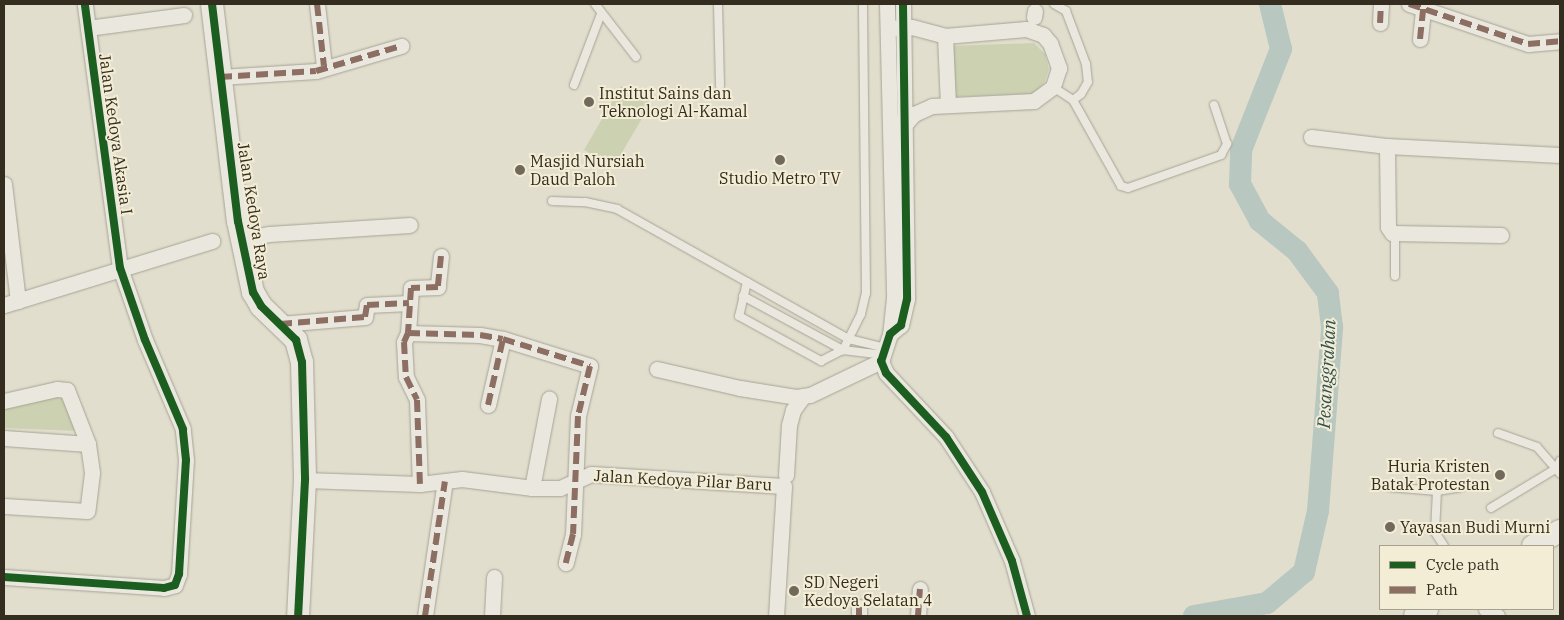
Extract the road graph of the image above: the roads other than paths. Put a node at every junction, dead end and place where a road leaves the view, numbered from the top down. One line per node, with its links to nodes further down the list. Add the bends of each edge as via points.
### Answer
1 (85, 4): 17 (street, Jalan Kedoya Akasia I)
2 (212, 4): 25 (street, Jalan Kedoya Raya)
3 (317, 4): 24 (street)
4 (595, 4): 12 (lane)
5 (718, 4): 27 (lane)
6 (863, 4): 55 (lane, via 866,293 861,314)
7 (887, 4): 18 (street)
8 (903, 4): 16 (street)
9 (1054, 4): 29 (lane, via 1066,11 1086,64 1088,82)
10 (1381, 4): 15 (street)
11 (1416, 6): 20 (street); 21 (street, via 1528,44)
12 (601, 14): 23 (lane); 26 (lane)
13 (184, 15): 17 (street)
14 (1033, 15): 19 (street); 28 (street, via 1057,53 1059,68)
15 (1380, 23)
16 (904, 27): 18 (street); 19 (street); 32 (street)
17 (88, 28): 46 (street, Jalan Kedoya Akasia I)
18 (888, 28): 33 (street)
19 (945, 36): 30 (street)
20 (1420, 40)
21 (1560, 41)
22 (401, 46): 24 (street)
23 (636, 57)
24 (324, 66): 25 (street, via 316,71)
25 (220, 77): 43 (street, Jalan Kedoya Raya)
26 (574, 85)
27 (720, 86)
28 (1053, 87): 29 (lane); 30 (street, via 1034,101)
29 (1073, 100): 31 (lane, via 1121,186 1128,188 1221,155 1227,144)
30 (948, 104): 32 (street, via 932,106 914,114)
31 (1214, 105)
32 (906, 123): 33 (street); 57 (street, via 907,299 901,325)
33 (890, 124): 57 (street, via 894,298)
34 (1312, 137): 35 (street)
35 (1387, 146): 36 (street); 41 (street, via 1388,227)
36 (1560, 155)
37 (4, 184): 39 (street)
38 (552, 201): 48 (lane, via 584,202 617,209)
39 (5, 212): 50 (street)
40 (410, 225): 43 (street)
41 (1395, 234): 42 (street); 47 (lane)
42 (1501, 235)
43 (241, 239): 52 (street, Jalan Kedoya Raya, via 256,299)
44 (212, 241): 46 (street)
45 (441, 256): 51 (street, via 438,287 411,288)
46 (120, 268): 50 (street); 82 (street, Jalan Kedoya Akasia I, via 145,340 183,429 186,469 179,574 175,585 164,588)
47 (1395, 276)
48 (747, 282): 49 (lane); 55 (lane)
49 (743, 296): 56 (lane); 56 (lane, via 739,316 821,361)
50 (11, 303)
51 (409, 303): 52 (street, via 367,305 365,317); 53 (street)
52 (280, 324): 67 (street, Jalan Kedoya Raya, via 296,340 302,362)
53 (408, 333): 54 (street, via 480,335); 71 (street, via 404,342 406,377 408,387 417,400)
54 (503, 339): 62 (street); 70 (street, via 590,366 578,416)
55 (849, 339): 56 (lane); 57 (lane)
56 (843, 350): 57 (lane)
57 (884, 350): 59 (street); 90 (street, via 886,373 946,437 982,492 1012,561)
58 (657, 369): 59 (street, via 740,388)
59 (803, 396): 68 (street, via 793,410 789,425)
60 (549, 398): 74 (street)
61 (4, 401): 65 (street, via 57,389 67,390)
62 (488, 405)
63 (1498, 433): 66 (lane, via 1537,447)
64 (4, 438): 65 (street)
65 (88, 444): 76 (street, via 92,473 87,511)
66 (1559, 467): 77 (lane)
67 (305, 480): 71 (street, Jalan Kedoya Pilar Baru); 85 (street, Jalan Kedoya Raya)
68 (785, 480): 70 (street, Jalan Kedoya Pilar Baru, via 599,474 583,476); 88 (street, Jalan Kedoya Pilar Baru)
69 (445, 481): 71 (street, Jalan Kedoya Pilar Baru); 74 (street, Jalan Kedoya Pilar Baru, via 462,479); 86 (street)
70 (575, 482): 74 (street, Jalan Kedoya Pilar Baru, via 560,488); 81 (street, via 573,534)
71 (420, 484)
72 (1389, 486): 75 (lane)
73 (1461, 486): 75 (lane)
74 (532, 488)
75 (1437, 491): 79 (lane, via 1436,532)
76 (4, 506)
77 (1491, 508)
78 (1560, 531): 80 (street)
79 (1443, 545)
80 (1535, 545)
81 (566, 563)
82 (4, 577)
83 (494, 577): 87 (street)
84 (920, 589): 89 (street)
85 (298, 616)
86 (425, 616)
87 (492, 616)
88 (776, 616)
89 (918, 616)
90 (1028, 616)

